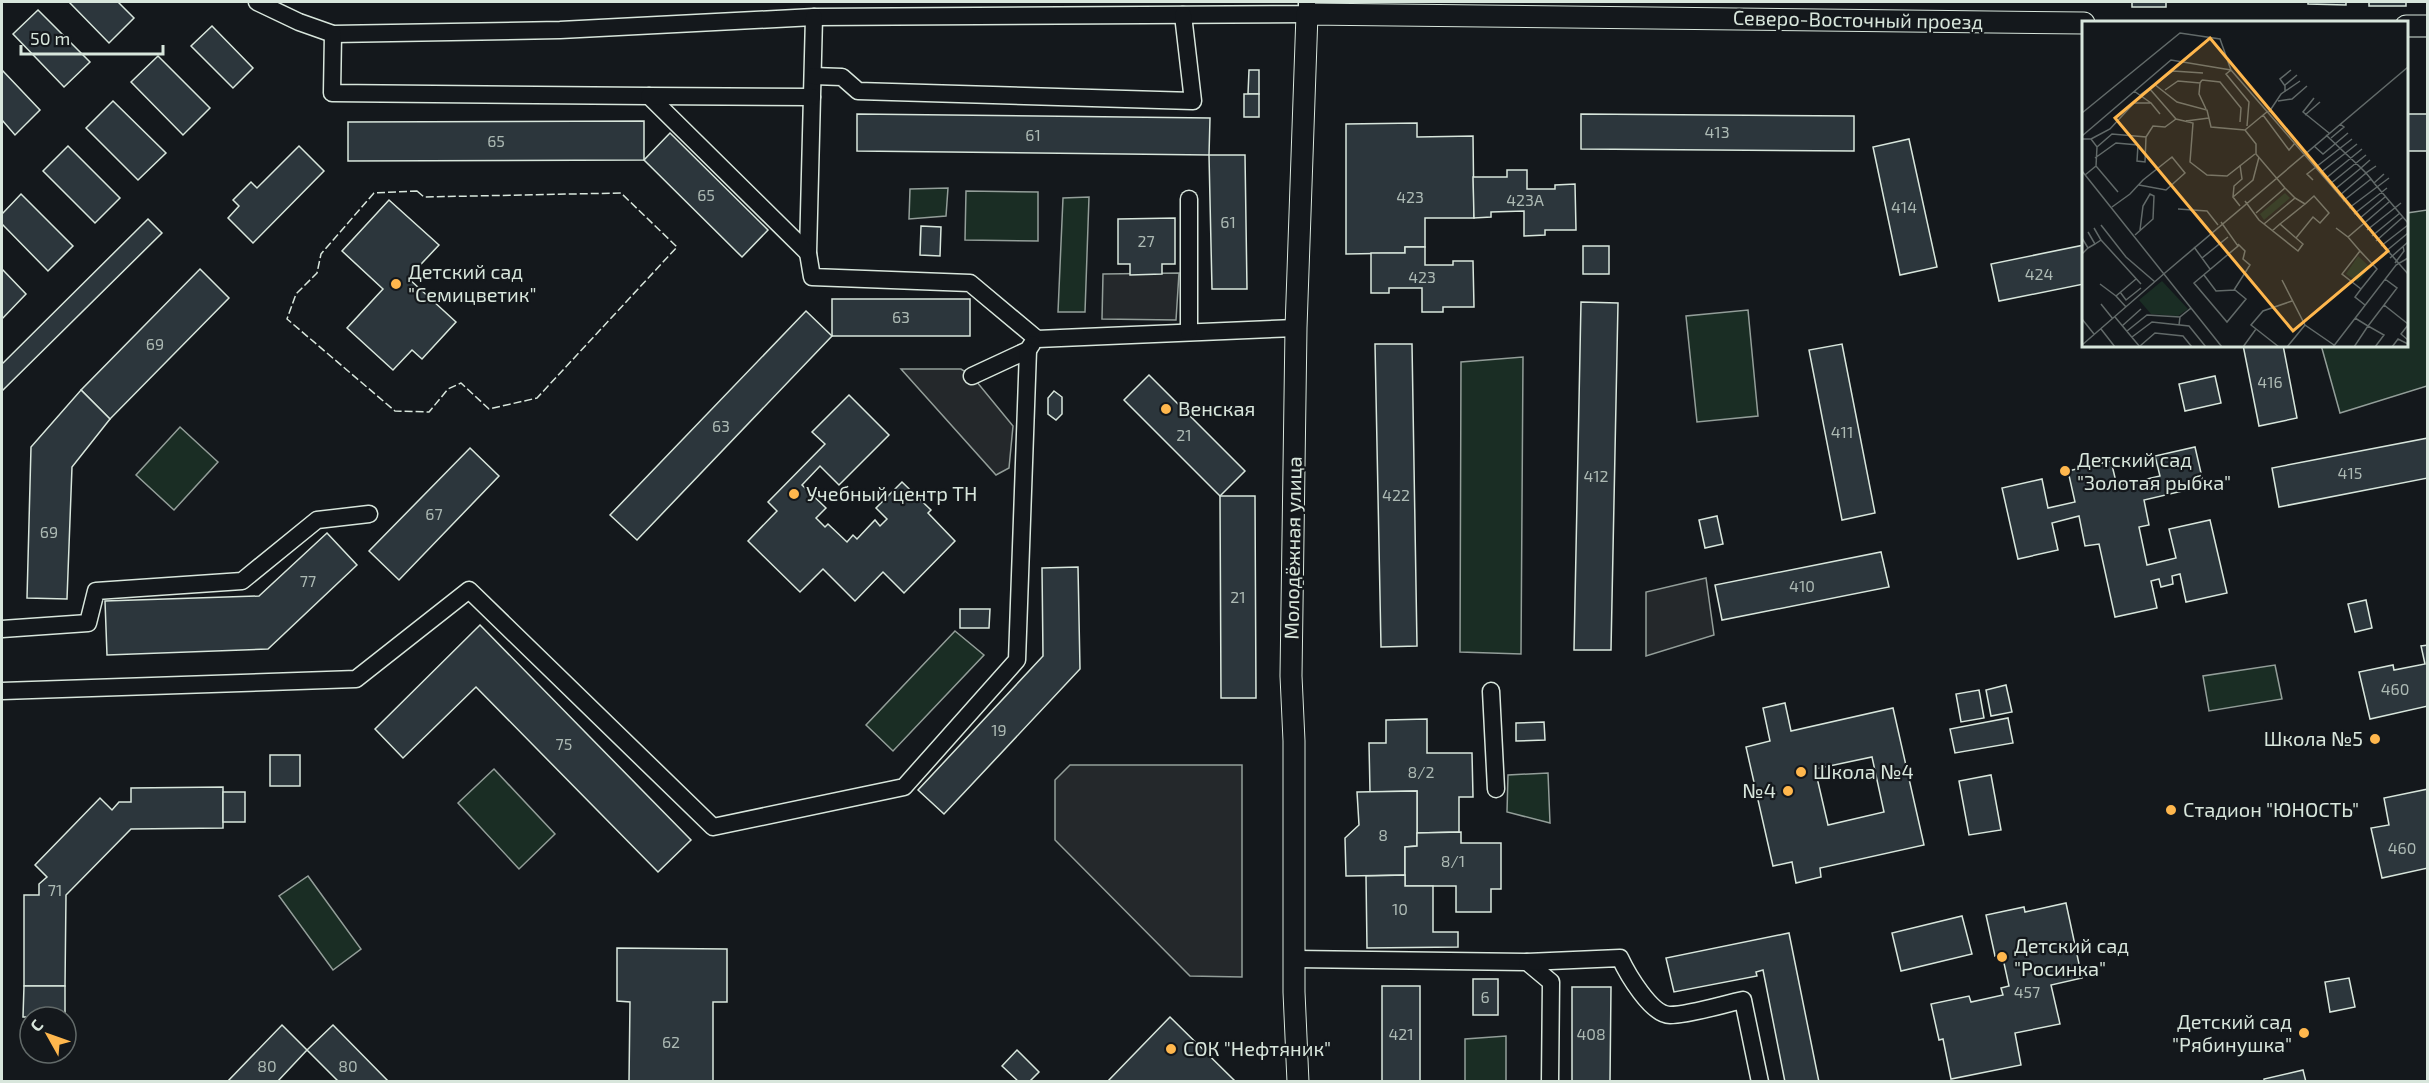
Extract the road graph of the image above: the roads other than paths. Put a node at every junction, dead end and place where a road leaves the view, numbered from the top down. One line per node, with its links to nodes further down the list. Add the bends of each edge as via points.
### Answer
1 (257, 2): 8 (street)
2 (1307, 8): 3 (street); 5 (street, Северо-Восточный проезд); 14 (street, Молодёжная улица)
3 (1183, 15): 4 (street); 9 (street, via 1194,101 858,91 842,76)
4 (814, 17): 8 (street, via 560,30); 9 (street)
5 (2082, 23)
6 (2408, 26): 7 (street)
7 (2427, 26)
8 (333, 34): 10 (street, via 332,93)
9 (813, 76): 11 (street)
10 (649, 96): 11 (street); 13 (street)
11 (812, 97): 13 (street)
12 (1190, 199): 15 (street)
13 (808, 253): 16 (street, via 812,277 970,283)
14 (1296, 328): 15 (street); 23 (street, Молодёжная улица, via 1291,676)
15 (1189, 332): 16 (street)
16 (1032, 344): 17 (street); 20 (street, via 1017,660 904,787 712,827 469,590 357,679)
17 (972, 376)
18 (369, 514): 19 (street, via 317,520 242,580 96,591 88,623)
19 (2, 629)
20 (2, 691)
21 (1491, 691): 22 (street)
22 (1496, 789)
23 (1295, 959): 24 (street); 25 (street, Молодёжная улица)
24 (1527, 962): 26 (street, via 1551,982); 27 (street, via 1620,958 1628,976 1654,1007 1668,1015 1743,1000)
25 (1298, 1082)
26 (1550, 1082)
27 (1760, 1082)

